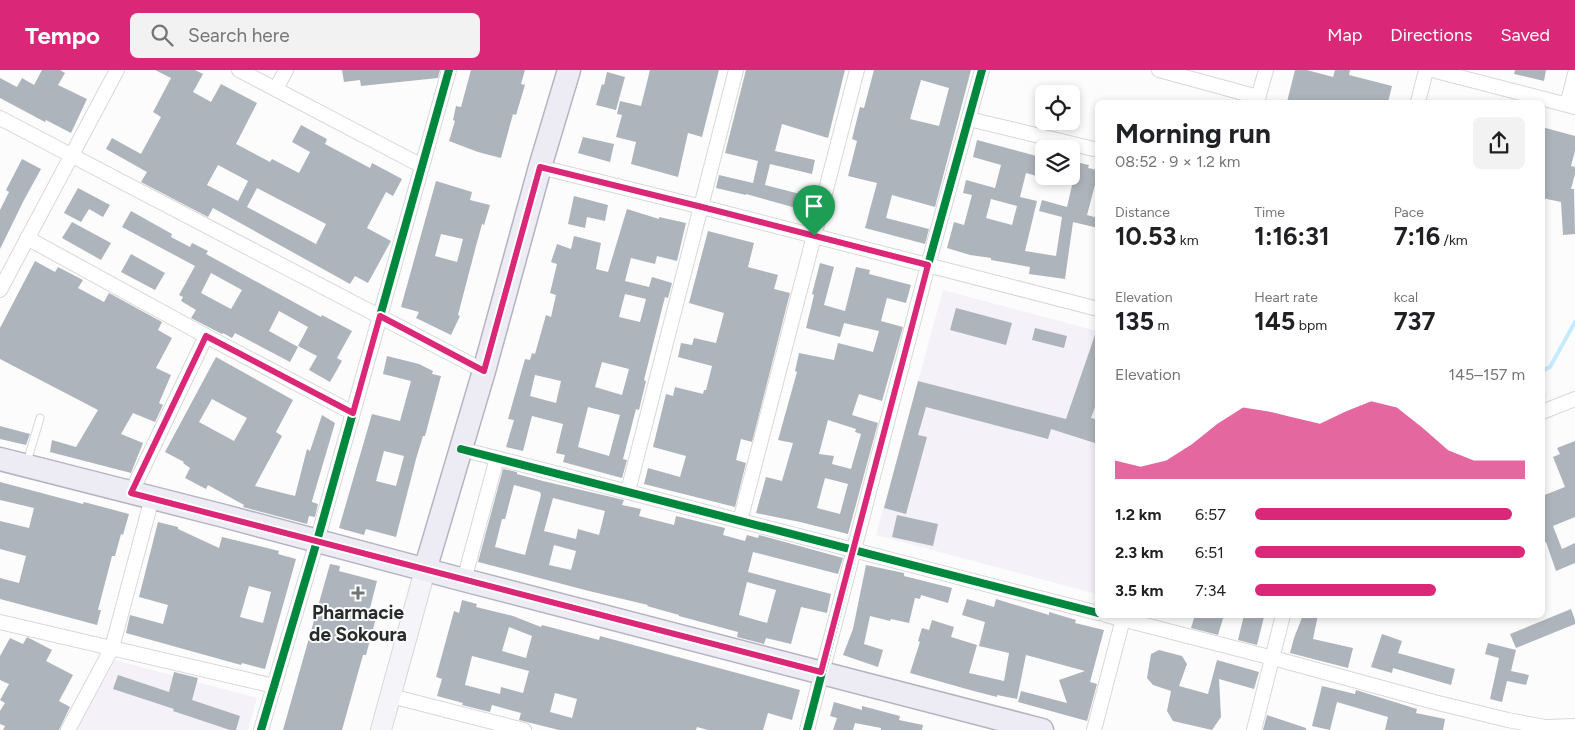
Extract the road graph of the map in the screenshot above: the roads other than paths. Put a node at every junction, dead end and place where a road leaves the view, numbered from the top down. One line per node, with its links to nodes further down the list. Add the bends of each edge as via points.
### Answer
1 (117, 70): 24 (street)
2 (239, 70): 14 (street)
3 (286, 70): 14 (street)
4 (449, 70): 25 (street)
5 (569, 70): 26 (main road)
6 (736, 70): 27 (street)
7 (857, 70): 28 (street)
8 (982, 70): 22 (street)
9 (1159, 70): 16 (street)
10 (1266, 70): 16 (street)
11 (1426, 70): 17 (street)
12 (1432, 70): 15 (street)
13 (1575, 74): 20 (street)
14 (276, 90): 25 (street)
15 (1506, 96): 18 (street)
16 (1257, 100)
17 (1418, 100)
18 (1532, 100)
19 (1545, 102): 20 (street)
20 (1571, 106)
21 (0, 118): 24 (street)
22 (968, 119): 23 (street); 30 (street)
23 (1095, 149)
24 (72, 155): 29 (street); 33 (street)
25 (422, 166): 33 (street)
26 (540, 167): 27 (street); 35 (main road)
27 (702, 207): 28 (street); 44 (street)
28 (814, 236): 30 (street); 46 (street)
29 (27, 238): 31 (street); 34 (street)
30 (928, 265): 32 (street); 48 (street)
31 (0, 290)
32 (1095, 308)
33 (380, 316): 35 (street); 38 (street)
34 (206, 336): 38 (street); 45 (street)
35 (484, 371): 40 (main road)
36 (1575, 398): 37 (street)
37 (1545, 411)
38 (353, 413): 47 (street)
39 (40, 418): 43 (lane)
40 (461, 449): 41 (street); 49 (main road)
41 (497, 458): 44 (street); 50 (street)
42 (0, 459): 43 (main road)
43 (26, 465): 45 (main road)
44 (628, 491): 46 (street)
45 (142, 495): 47 (main road); 56 (street)
46 (740, 521): 48 (street)
47 (317, 541): 49 (main road); 59 (street)
48 (853, 550): 51 (street); 58 (street)
49 (425, 570): 50 (main road); 60 (street)
50 (464, 580): 58 (main road)
51 (1095, 612)
52 (1124, 618): 68 (street)
53 (1128, 618): 57 (street)
54 (1282, 618): 57 (street)
55 (0, 622): 56 (street)
56 (112, 648): 59 (street); 62 (street)
57 (1273, 658): 61 (street, via 1508,720 1545,727); 69 (street)
58 (821, 672): 66 (street); 67 (main road)
59 (274, 686): 63 (street)
60 (390, 696): 64 (street); 65 (street)
61 (1575, 726)
62 (68, 730)
63 (261, 730)
64 (381, 730)
65 (524, 730)
66 (807, 730)
67 (1042, 730)
68 (1094, 730)
69 (1254, 730)

